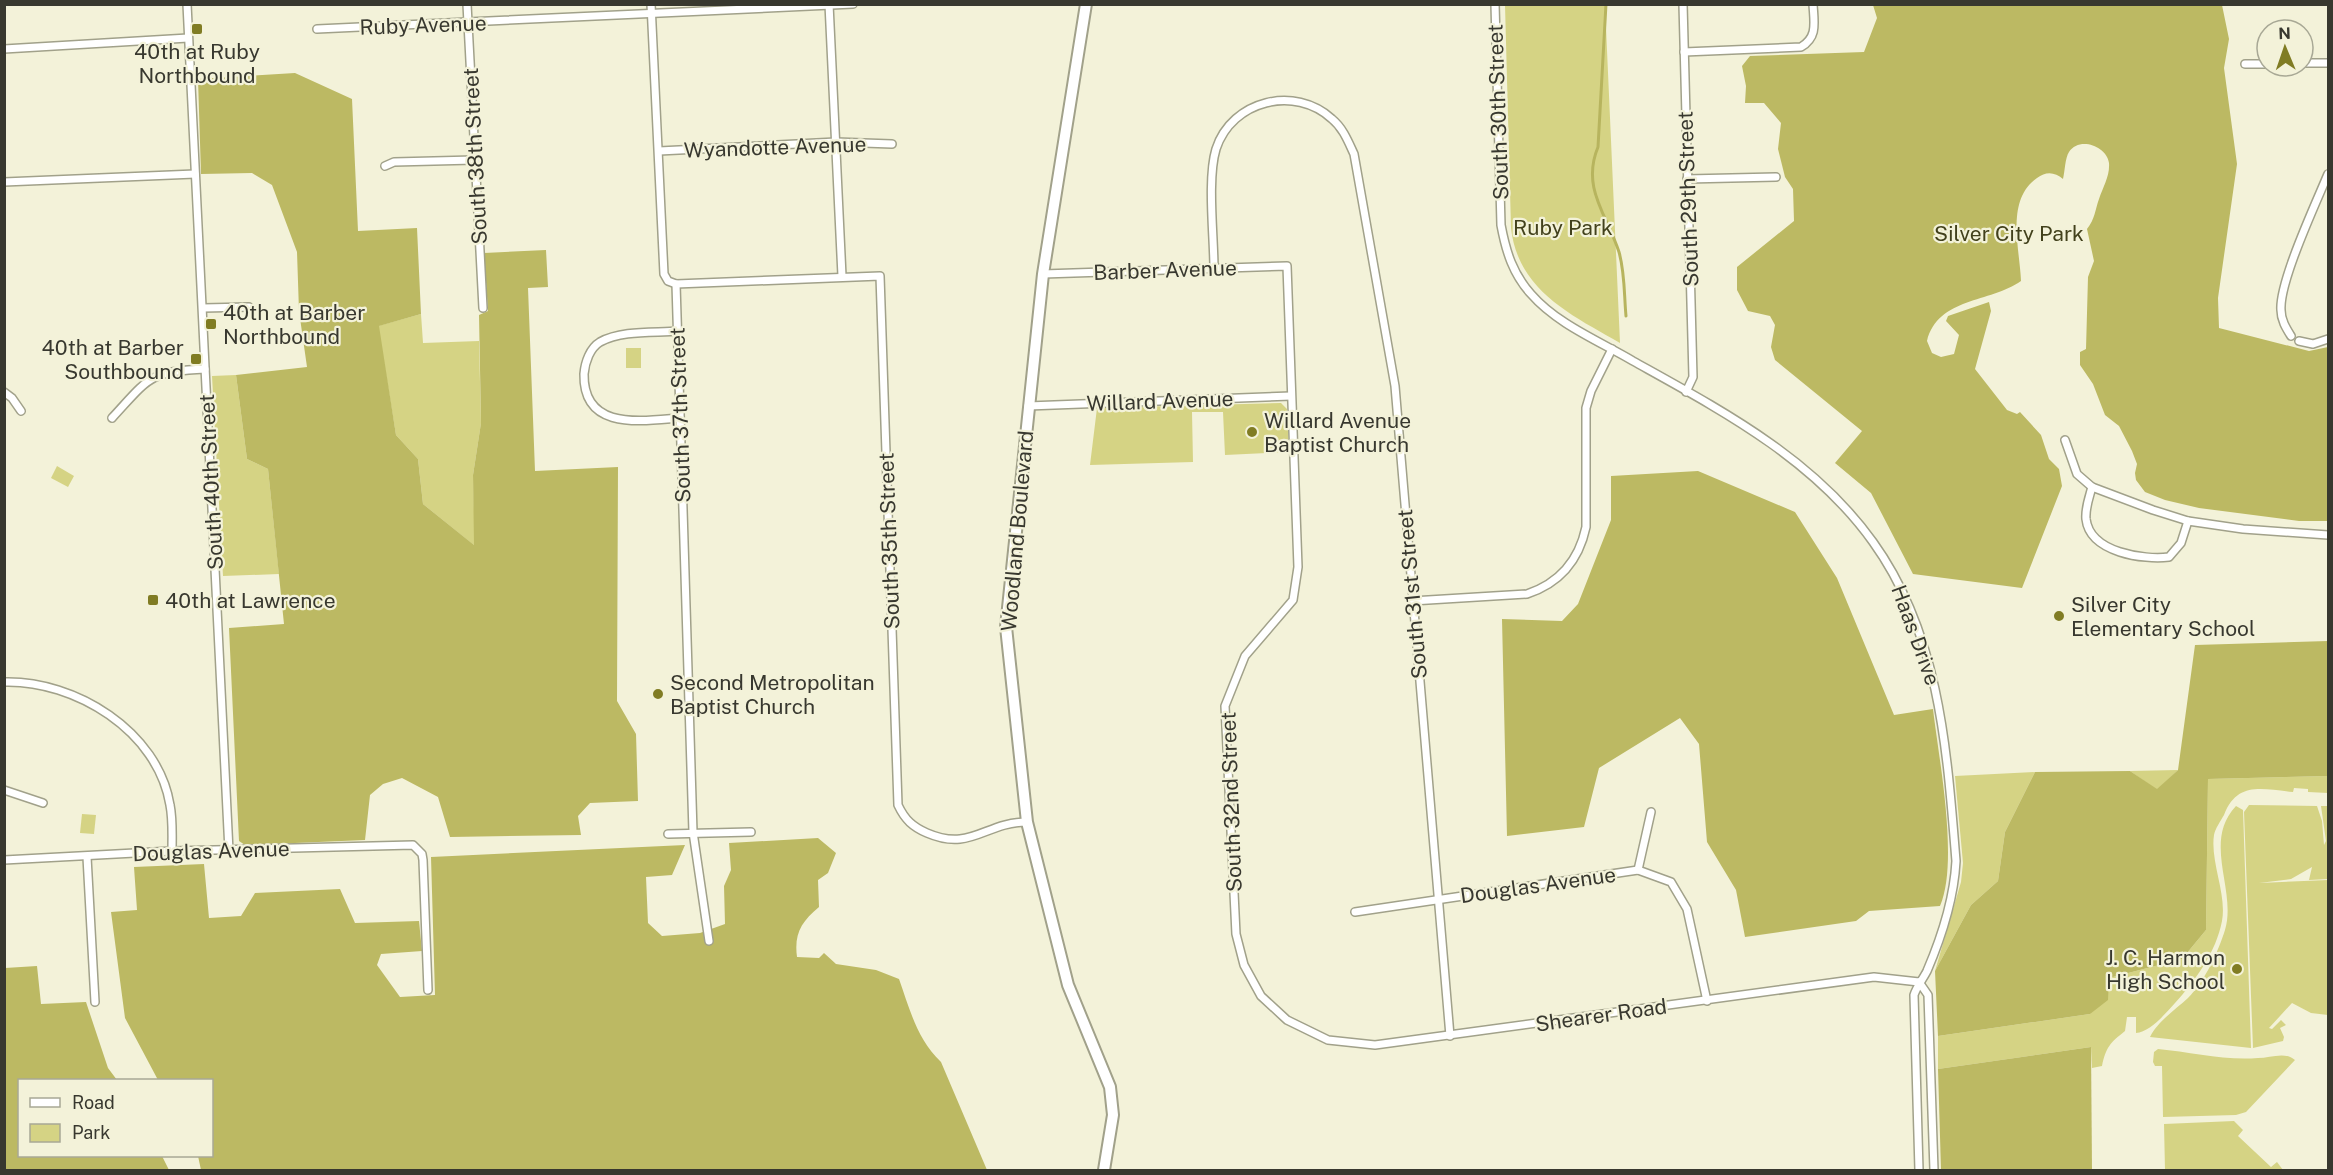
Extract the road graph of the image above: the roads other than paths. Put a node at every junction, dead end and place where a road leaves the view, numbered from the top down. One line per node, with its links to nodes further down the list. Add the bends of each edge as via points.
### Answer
1 (187, 4): 13 (street, South 40th Street)
2 (467, 4): 11 (street, South 38th Street)
3 (651, 4): 10 (street, South 37th Street)
4 (853, 4): 9 (street, Ruby Avenue)
5 (1086, 4): 30 (street, Woodland Boulevard)
6 (1495, 4): 40 (street, South 30th Street, via 1501,225 1505,248 1519,280 1533,297)
7 (1683, 4): 15 (street, South 29th Street)
8 (1813, 4): 15 (street, via 1814,34 1801,47)
9 (829, 5): 10 (street, Ruby Avenue); 18 (street)
10 (652, 15): 11 (street, Ruby Avenue); 20 (street, South 37th Street)
11 (468, 24): 12 (street, Ruby Avenue); 21 (street, South 38th Street)
12 (317, 29)
13 (188, 38): 14 (street); 23 (street, South 40th Street)
14 (4, 49)
15 (1684, 52): 26 (street, South 29th Street)
16 (2245, 64): 17 (street)
17 (2255, 64)
18 (836, 142): 19 (street, Wyandotte Avenue); 20 (street, Wyandotte Avenue); 31 (street)
19 (892, 144)
20 (658, 151): 32 (street, South 37th Street, via 664,274)
21 (474, 160): 22 (street, via 394,162); 35 (street, South 38th Street)
22 (384, 166)
23 (195, 174): 27 (street); 34 (street, South 40th Street)
24 (2328, 174): 37 (street, via 2285,285 2280,310)
25 (1776, 177): 26 (street)
26 (1687, 179): 43 (street, South 29th Street, via 1693,377)
27 (4, 182)
28 (1287, 266): 29 (street, Barber Avenue); 44 (street, South 32nd Street)
29 (1214, 269): 30 (street, Barber Avenue); 53 (street, South 31st Street, via 1213,173 1216,149 1226,130 1244,112 1283,99 1304,102 1333,119 1354,154 1395,386)
30 (1043, 274): 45 (street, Woodland Boulevard)
31 (843, 276): 32 (street); 58 (street, South 35th Street, via 880,276 898,805 905,819 919,830 953,842 1001,825)
32 (676, 284): 36 (street, South 37th Street)
33 (249, 307): 34 (street)
34 (203, 308): 41 (street, South 40th Street)
35 (483, 308)
36 (678, 331): 48 (street, South 37th Street); 48 (street, via 620,335 599,343 585,365 584,377 589,399 611,418)
37 (2291, 336)
38 (2328, 339): 39 (street, via 2313,344)
39 (2299, 341)
40 (1612, 349): 43 (street, Haas Drive); 53 (street, via 1586,408 1587,507 1583,543 1568,568 1541,589 1508,597)
41 (205, 369): 47 (street, via 172,370 158,375 145,383); 63 (street, South 40th Street)
42 (4, 392): 46 (street)
43 (1686, 392): 70 (street, Haas Drive, via 1766,439 1828,489 1874,543 1909,605 1935,682 1956,861 1948,910 1926,973)
44 (1292, 396): 45 (street, Willard Avenue); 74 (street, South 32nd Street, via 1299,549 1293,600 1245,656 1226,706 1236,934 1244,965 1261,996)
45 (1029, 406): 58 (street, Woodland Boulevard, via 1006,627)
46 (21, 411)
47 (112, 418)
48 (680, 418): 59 (street, South 37th Street)
49 (2065, 440): 50 (street, via 2078,474)
50 (2092, 487): 51 (street); 51 (street, via 2086,508 2089,529 2094,538 2116,550 2154,559 2169,557 2181,543)
51 (2188, 520): 52 (street, via 2243,529)
52 (2328, 535)
53 (1412, 601): 67 (street, South 31st Street)
54 (4, 682): 62 (street, via 28,683 69,693 104,711 124,727 150,757 166,791 171,805)
55 (4, 790): 56 (street)
56 (43, 803)
57 (1651, 812): 66 (street)
58 (1027, 822): 76 (street, Woodland Boulevard, via 1068,985 1110,1087 1113,1114)
59 (693, 832): 60 (street); 61 (street); 69 (street, South 37th Street)
60 (751, 832)
61 (668, 834)
62 (172, 851): 63 (street, Douglas Avenue); 64 (street, Douglas Avenue)
63 (229, 851): 71 (street, Douglas Avenue, via 404,844 417,848 423,860)
64 (87, 857): 65 (street, Douglas Avenue); 73 (street)
65 (4, 860)
66 (1638, 870): 67 (street, Douglas Avenue); 72 (street, via 1671,882 1687,909)
67 (1438, 900): 68 (street, Douglas Avenue); 75 (street, South 31st Street)
68 (1355, 912)
69 (710, 941)
70 (1919, 982): 72 (street, Shearer Road, via 1874,977); 77 (street, Haas Drive, via 1914,995); 78 (street, via 1928,995)
71 (428, 990)
72 (1707, 1001): 75 (street, Shearer Road)
73 (95, 1002)
74 (1287, 1020): 75 (street, Shearer Road, via 1328,1041 1375,1045)
75 (1450, 1036)
76 (1104, 1170)
77 (1919, 1170)
78 (1934, 1170)

